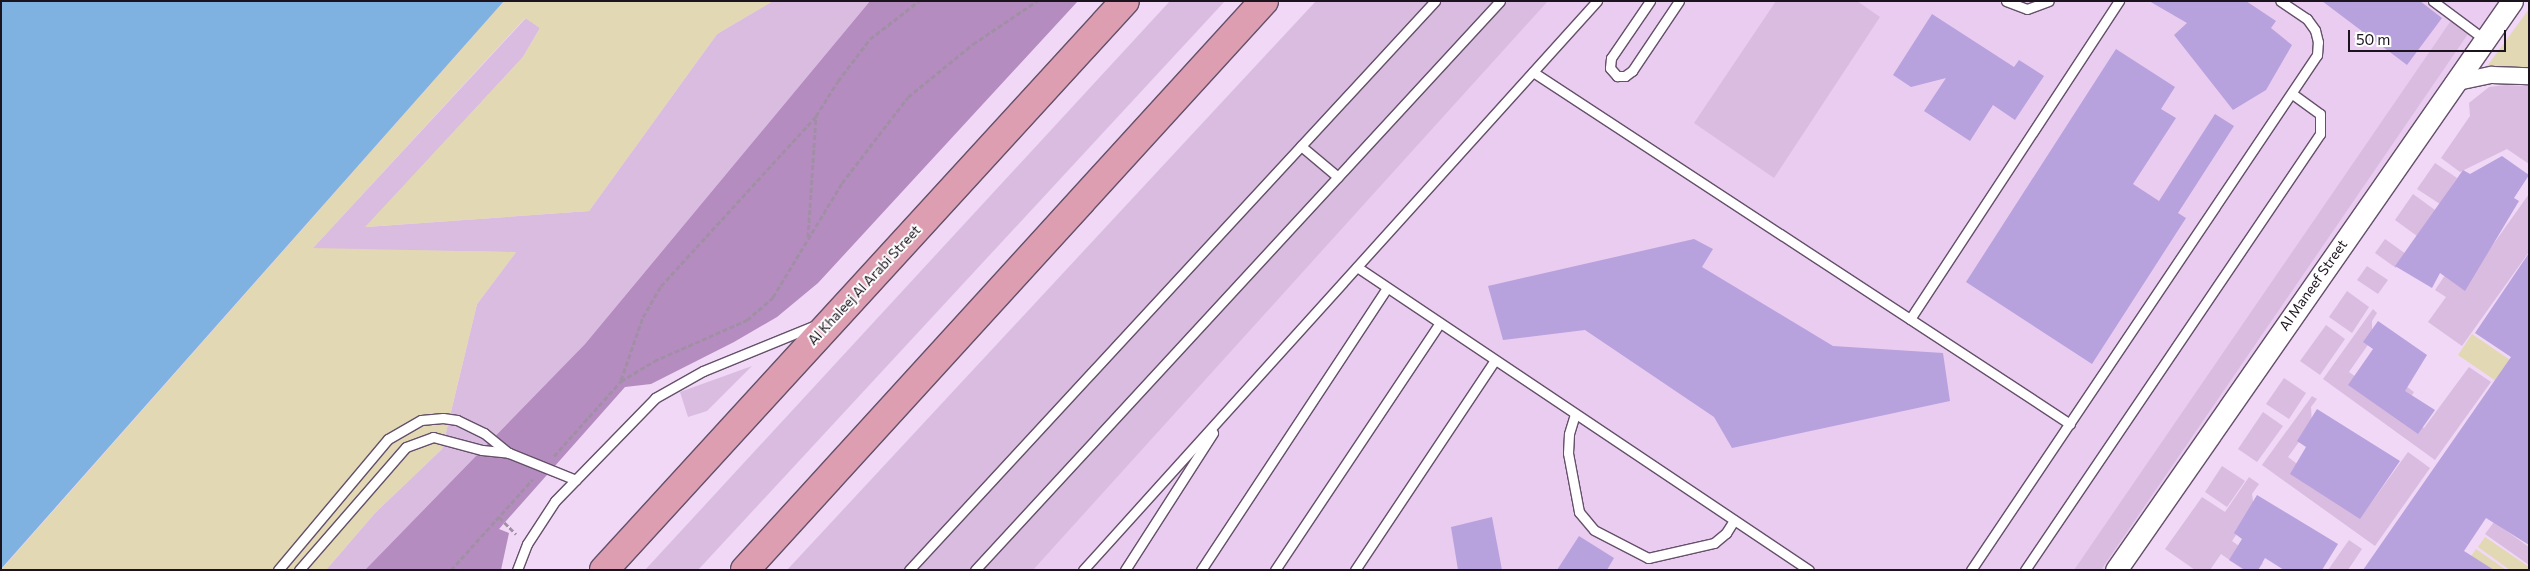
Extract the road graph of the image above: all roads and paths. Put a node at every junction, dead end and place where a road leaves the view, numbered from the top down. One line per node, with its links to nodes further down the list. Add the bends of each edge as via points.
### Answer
1 (919, 1): 21 (path, via 870,39)
2 (1037, 1): 24 (path, via 972,44 908,97 842,183)
3 (1125, 1): 27 (highway, Al Khaleej Al Arabi Street)
4 (1264, 1): 43 (highway)
5 (1435, 1): 22 (lane)
6 (1500, 1): 23 (lane)
7 (1597, 1): 17 (lane)
8 (1650, 1): 9 (lane, via 1611,58 1610,68 1617,76 1625,76 1632,71)
9 (1679, 1)
10 (2006, 1): 11 (lane, via 2027,9)
11 (2049, 1)
12 (2119, 1): 28 (lane)
13 (2280, 1): 20 (lane, via 2307,19 2318,42 2317,56)
14 (2433, 1): 16 (lane)
15 (2507, 3): 16 (street, Al Maneef Street)
16 (2484, 39): 19 (street, Al Maneef Street)
17 (1533, 72): 25 (lane); 28 (lane)
18 (2529, 76): 19 (street, via 2492,75)
19 (2453, 83): 54 (street, Al Maneef Street)
20 (2292, 94): 33 (lane); 53 (lane, via 2320,114 2320,134)
21 (816, 116): 24 (path); 24 (path, via 661,286 643,317 620,381 654,361 747,320 774,296)
22 (1301, 146): 23 (lane); 44 (lane)
23 (1338, 177): 45 (lane)
24 (808, 238)
25 (1356, 268): 26 (lane); 31 (lane)
26 (1387, 288): 29 (lane); 48 (lane)
27 (832, 319): 35 (lane, via 703,371 668,390 631,421); 42 (highway, Al Khaleej Al Arabi Street)
28 (1910, 319): 33 (lane)
29 (1440, 323): 30 (lane); 49 (lane)
30 (1495, 360): 32 (lane); 50 (lane)
31 (1226, 412): 46 (lane); 47 (lane)
32 (1575, 414): 37 (lane); 37 (lane, via 1568,434 1568,453 1579,512 1594,530 1648,558 1714,542 1726,533)
33 (2070, 424): 52 (lane)
34 (509, 453): 35 (lane); 39 (lane, via 484,434 457,420 432,418 408,425 388,439); 40 (lane, via 482,450 433,436 406,447)
35 (576, 480): 38 (lane, via 556,501)
36 (499, 517): 38 (path)
37 (1734, 520): 51 (lane)
38 (527, 544): 41 (lane)
39 (278, 570)
40 (299, 570)
41 (517, 570)
42 (604, 570)
43 (745, 570)
44 (909, 570)
45 (975, 570)
46 (1084, 570)
47 (1125, 570)
48 (1201, 570)
49 (1275, 570)
50 (1355, 570)
51 (1809, 570)
52 (1971, 570)
53 (2025, 570)
54 (2116, 570)

